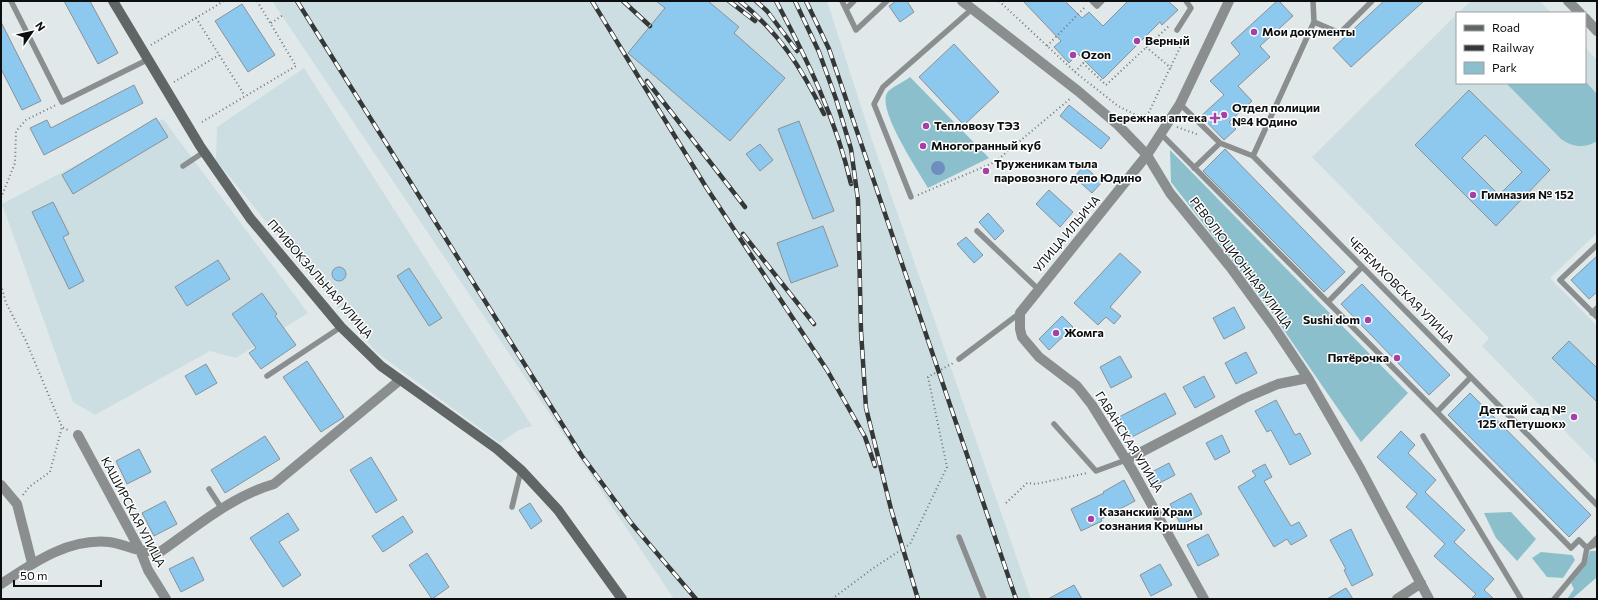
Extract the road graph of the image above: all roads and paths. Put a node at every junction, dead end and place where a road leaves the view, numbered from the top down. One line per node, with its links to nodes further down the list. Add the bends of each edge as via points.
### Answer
1 (11, 1): 37 (lane)
2 (113, 1): 29 (main road, ПРИВОКЗАЛЬНАЯ УЛИЦА)
3 (224, 1): 21 (path)
4 (257, 1): 24 (path)
5 (842, 1): 17 (lane)
6 (854, 1): 17 (lane)
7 (887, 1): 17 (lane, via 856,30)
8 (962, 1): 18 (street, РЕВОЛЮЦИОННАЯ УЛИЦА)
9 (999, 1): 27 (path)
10 (1091, 1): 11 (lane, via 1097,6); 27 (path)
11 (1102, 1)
12 (1186, 1): 25 (lane, via 1191,8)
13 (1228, 1): 38 (street, УЛИЦА ИЛЬИЧА)
14 (1313, 1): 23 (lane)
15 (1372, 1): 23 (lane, via 1340,33)
16 (1568, 1): 19 (street)
17 (846, 9)
18 (972, 9): 35 (street, РЕВОЛЮЦИОННАЯ УЛИЦА); 47 (lane, via 883,87 874,104)
19 (1579, 12)
20 (283, 15): 24 (path)
21 (196, 18): 29 (path); 30 (path)
22 (1586, 19): 26 (street)
23 (1314, 22): 44 (lane)
24 (270, 23): 36 (path, via 296,66)
25 (1177, 30): 28 (path, via 1170,24); 32 (path, via 1185,37)
26 (1597, 31)
27 (1047, 46): 33 (path)
28 (1146, 47): 32 (path); 33 (path, via 1106,85 1083,62)
29 (142, 50): 31 (main road, ПРИВОКЗАЛЬНАЯ УЛИЦА)
30 (219, 55): 34 (path); 36 (path)
31 (147, 60): 34 (main road, ПРИВОКЗАЛЬНАЯ УЛИЦА); 37 (lane)
32 (1171, 68): 33 (path, via 1149,112 1145,115 1136,115 1122,109)
33 (1075, 72)
34 (164, 88): 42 (main road, ПРИВОКЗАЛЬНАЯ УЛИЦА)
35 (1078, 91): 43 (street, РЕВОЛЮЦИОННАЯ УЛИЦА, via 1118,125); 47 (path, via 995,162)
36 (245, 96): 39 (path)
37 (62, 102): 48 (path, via 26,120 16,131 15,163)
38 (1180, 104): 40 (street, УЛИЦА ИЛЬИЧА); 41 (lane, ЧЕРЕМХОВСКАЯ УЛИЦА)
39 (202, 122)
40 (1161, 134): 43 (street, УЛИЦА ИЛЬИЧА); 46 (lane)
41 (1220, 143): 44 (lane, ЧЕРЕМХОВСКАЯ УЛИЦА); 46 (lane)
42 (204, 152): 45 (lane); 59 (main road, ПРИВОКЗАЛЬНАЯ УЛИЦА, via 250,218)
43 (1147, 155): 53 (street, УЛИЦА ИЛЬИЧА); 63 (street, РЕВОЛЮЦИОННАЯ УЛИЦА, via 1170,193 1231,268)
44 (1253, 156): 51 (lane, ЧЕРЕМХОВСКАЯ УЛИЦА)
45 (184, 166)
46 (1194, 168): 54 (lane)
47 (911, 197)
48 (1, 198)
49 (977, 231): 53 (lane)
50 (1597, 245): 57 (lane, via 1560,280)
51 (1362, 267): 54 (lane); 62 (lane, ЧЕРЕМХОВСКАЯ УЛИЦА)
52 (1, 285): 67 (path, via 6,303 26,341)
53 (1038, 289): 56 (street, УЛИЦА ИЛЬИЧА)
54 (1328, 302): 65 (lane)
55 (1597, 308): 57 (lane)
56 (1020, 313): 60 (lane, УЛИЦА ИЛЬИЧА); 70 (street, ГАВАНСКАЯ УЛИЦА, via 1020,329 1028,345 1085,395)
57 (1592, 313): 58 (lane)
58 (1597, 317)
59 (341, 327): 61 (lane); 64 (main road, ПРИВОКЗАЛЬНАЯ УЛИЦА, via 381,366)
60 (959, 359): 90 (path, via 928,377 947,467 910,544)
61 (267, 376)
62 (1471, 377): 65 (lane); 77 (lane, ЧЕРЕМХОВСКАЯ УЛИЦА)
63 (1308, 378): 70 (street, via 1278,384 1245,398); 86 (street, РЕВОЛЮЦИОННАЯ УЛИЦА, via 1361,470)
64 (400, 380): 71 (main road, ПРИВОКЗАЛЬНАЯ УЛИЦА); 79 (street, via 274,484 259,488)
65 (1437, 412): 83 (lane, via 1571,548 1579,540)
66 (1054, 424): 72 (lane)
67 (62, 427): 68 (path); 76 (path, via 50,472 29,487)
68 (78, 435): 84 (street, КАШИРСКАЯ УЛИЦА)
69 (1423, 436): 95 (lane)
70 (1126, 460): 72 (lane); 92 (street, ГАВАНСКАЯ УЛИЦА)
71 (521, 470): 78 (lane); 89 (main road, ПРИВОКЗАЛЬНАЯ УЛИЦА, via 558,510)
72 (1096, 471): 75 (path, via 1036,484 1027,483)
73 (1, 485): 76 (street)
74 (209, 489): 79 (lane)
75 (1006, 503)
76 (17, 504): 85 (street)
77 (1597, 505)
78 (512, 507)
79 (222, 509): 84 (street, via 160,552)
80 (959, 537): 91 (lane)
81 (1597, 538): 83 (lane)
82 (1597, 544): 83 (lane)
83 (1587, 548): 96 (lane, via 1584,563)
84 (140, 550): 85 (street, via 109,542 88,542 63,548); 88 (street, КАШИРСКАЯ УЛИЦА, via 148,570)
85 (32, 563): 87 (street)
86 (1421, 583): 93 (street); 94 (street, РЕВОЛЮЦИОННАЯ УЛИЦА)
87 (1, 584)
88 (166, 599)
89 (622, 599)
90 (832, 599)
91 (984, 599)
92 (1204, 599)
93 (1396, 599)
94 (1429, 599)
95 (1521, 599)
96 (1554, 599)

